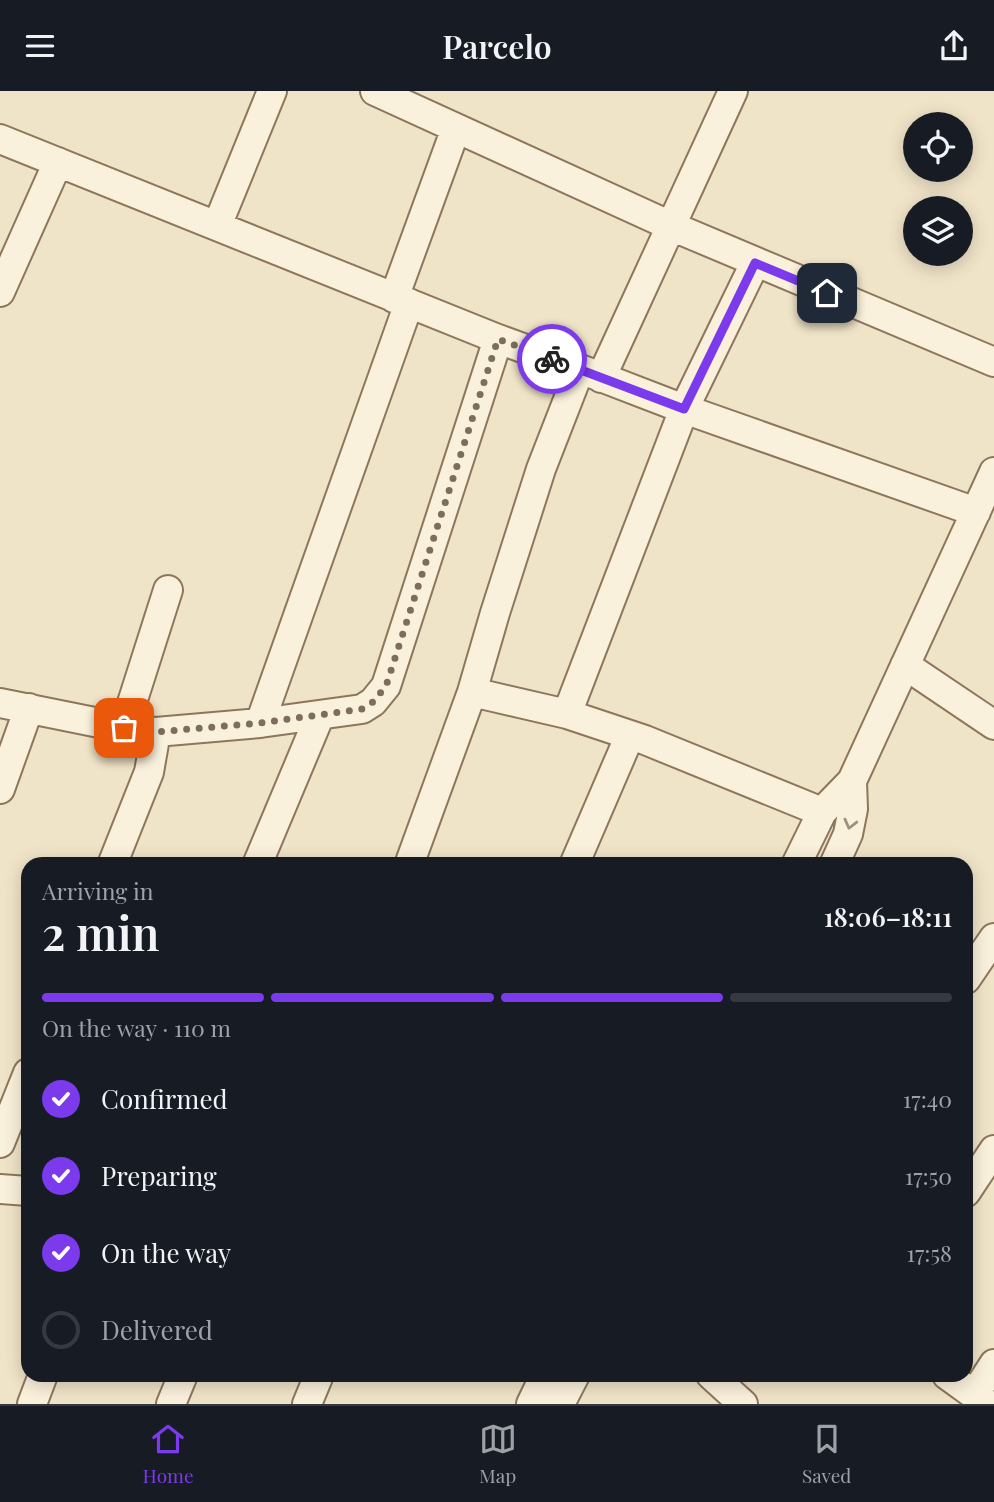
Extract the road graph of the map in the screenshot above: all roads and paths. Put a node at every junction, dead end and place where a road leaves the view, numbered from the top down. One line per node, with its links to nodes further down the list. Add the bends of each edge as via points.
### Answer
1 (272, 91): 7 (street)
2 (733, 91): 8 (street)
3 (383, 93): 4 (street)
4 (456, 128): 8 (street); 11 (street)
5 (0, 139): 6 (street)
6 (58, 162): 7 (street); 10 (street)
7 (217, 226): 11 (street)
8 (671, 226): 9 (street); 14 (street)
9 (755, 263): 13 (street); 15 (street)
10 (0, 292)
11 (402, 300): 12 (street); 25 (street)
12 (498, 339): 14 (street); 24 (street, via 386,686 362,709)
13 (994, 362)
14 (591, 373): 15 (street); 20 (street, via 541,468)
15 (684, 409): 17 (street); 23 (street)
16 (994, 472): 17 (street)
17 (976, 512): 19 (street)
18 (168, 590): 27 (street)
19 (905, 665): 26 (street); 30 (street)
20 (471, 692): 23 (street); 35 (street)
21 (0, 703): 22 (street)
22 (29, 708): 27 (street); 31 (street)
23 (566, 714): 29 (street)
24 (320, 715): 25 (street); 34 (street)
25 (260, 723): 28 (street)
26 (994, 725)
27 (124, 728): 28 (street)
28 (156, 732): 33 (street, via 149,772)
29 (630, 735): 32 (street); 36 (street)
30 (852, 781): 32 (street); 38 (street, one-way to 38, via 851,821)
31 (0, 789)
32 (822, 812): 37 (street)
33 (115, 857)
34 (260, 857)
35 (412, 857)
36 (577, 857)
37 (800, 857)
38 (838, 857)
39 (994, 938): 40 (street)
40 (973, 969)
41 (21, 1090): 42 (street)
42 (0, 1143)
43 (994, 1150): 44 (street)
44 (973, 1182)
45 (0, 1189): 46 (street)
46 (21, 1190)
47 (994, 1364): 55 (street)
48 (40, 1382): 56 (street)
49 (180, 1382): 57 (street)
50 (316, 1382): 58 (street)
51 (565, 1382): 54 (street)
52 (719, 1382): 59 (street)
53 (957, 1382): 55 (street)
54 (544, 1396)
55 (981, 1399)
56 (32, 1404)
57 (171, 1404)
58 (307, 1404)
59 (743, 1404)

